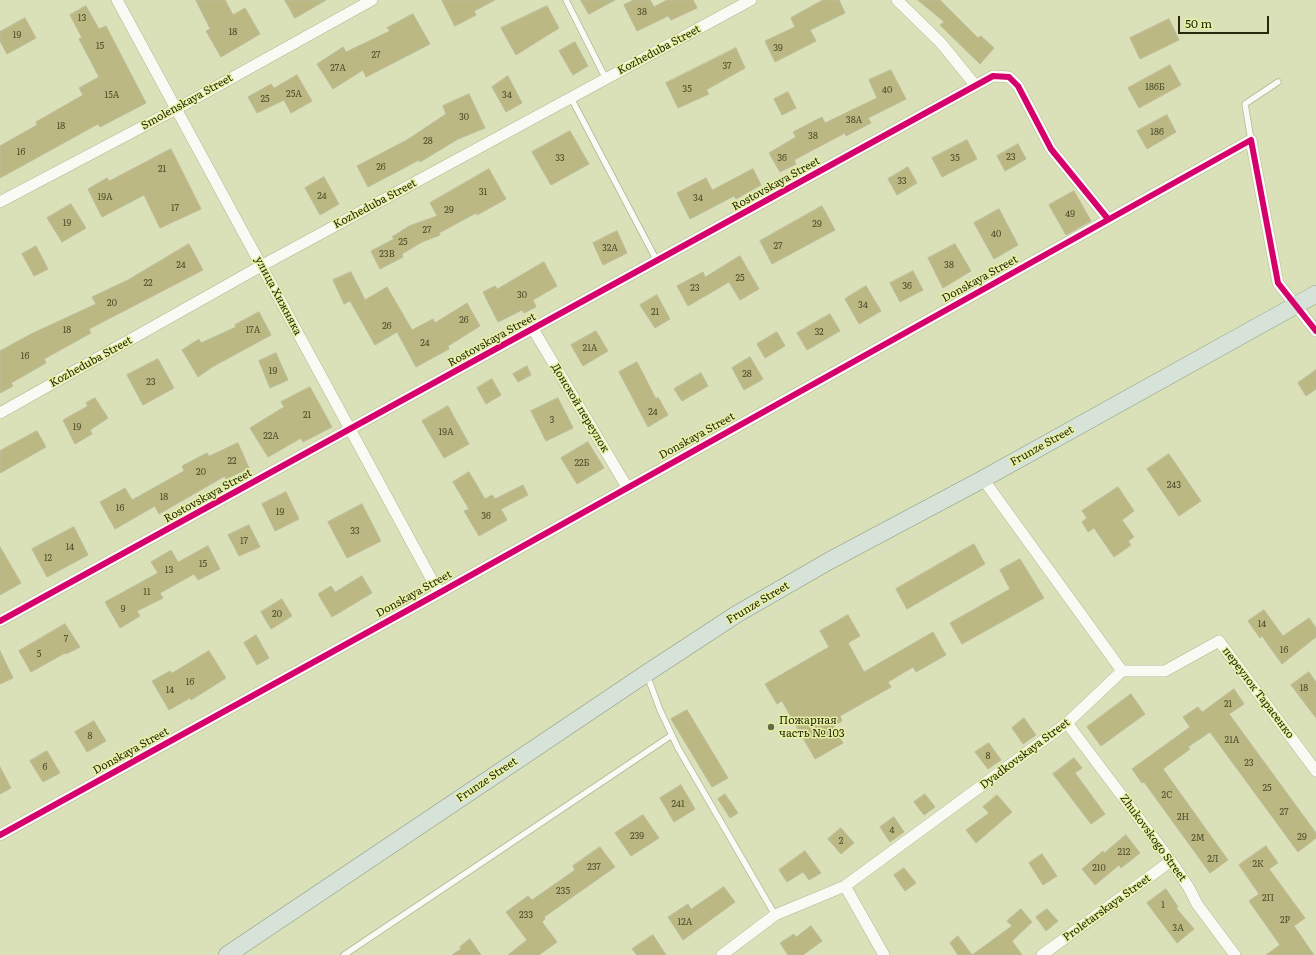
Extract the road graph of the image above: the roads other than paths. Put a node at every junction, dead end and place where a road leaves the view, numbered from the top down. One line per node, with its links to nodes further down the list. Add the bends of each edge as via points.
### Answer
1 (117, 0): 10 (street, улица Хижняка)
2 (372, 0): 10 (street, Smolenskaya Street)
3 (566, 0): 6 (lane)
4 (751, 0): 6 (street, Kozheduba Street)
5 (897, 0): 8 (street, via 941,43)
6 (606, 79): 9 (street, Kozheduba Street)
7 (1278, 82): 11 (lane, via 1244,104)
8 (975, 85): 13 (street, Rostovskaya Street, via 993,76 1009,77 1018,86 1051,149); 14 (street, Rostovskaya Street)
9 (571, 98): 14 (lane); 15 (street, Kozheduba Street)
10 (176, 109): 12 (street, Smolenskaya Street); 15 (street, улица Хижняка)
11 (1251, 140): 13 (street, Donskaya Street); 17 (street, via 1278,283)
12 (0, 202)
13 (1108, 219): 23 (street, Donskaya Street)
14 (656, 261): 18 (street, Rostovskaya Street)
15 (261, 266): 20 (street, Kozheduba Street); 21 (street, улица Хижняка)
16 (1316, 294): 17 (main road, Frunze Street)
17 (1295, 306): 19 (street); 22 (main road, Frunze Street)
18 (533, 329): 21 (street, Rostovskaya Street); 23 (street, Донской переулок)
19 (1316, 331)
20 (0, 413)
21 (350, 430): 24 (street, улица Хижняка); 25 (street, Rostovskaya Street)
22 (983, 479): 26 (street); 27 (main road, Frunze Street, via 822,565 737,614)
23 (627, 487): 24 (street, Donskaya Street)
24 (438, 593): 31 (street, Donskaya Street)
25 (0, 621)
26 (1122, 671): 28 (street, Dyadkovskaya Street); 30 (street, переулок Тарасенко, via 1165,672 1219,641)
27 (647, 673): 29 (lane); 35 (main road, Frunze Street)
28 (1067, 723): 32 (street, Zhukovskogo Street); 33 (street, Dyadkovskaya Street)
29 (672, 735): 34 (lane); 36 (lane)
30 (1316, 771)
31 (0, 835)
32 (1172, 861): 39 (street, Proletarskaya Street); 40 (street, Zhukovskogo Street, via 1197,904)
33 (845, 886): 34 (street, Dyadkovskaya Street); 38 (street)
34 (775, 915): 37 (street, Dyadkovskaya Street)
35 (227, 955)
36 (344, 955)
37 (722, 955)
38 (884, 955)
39 (1042, 955)
40 (1235, 955)

